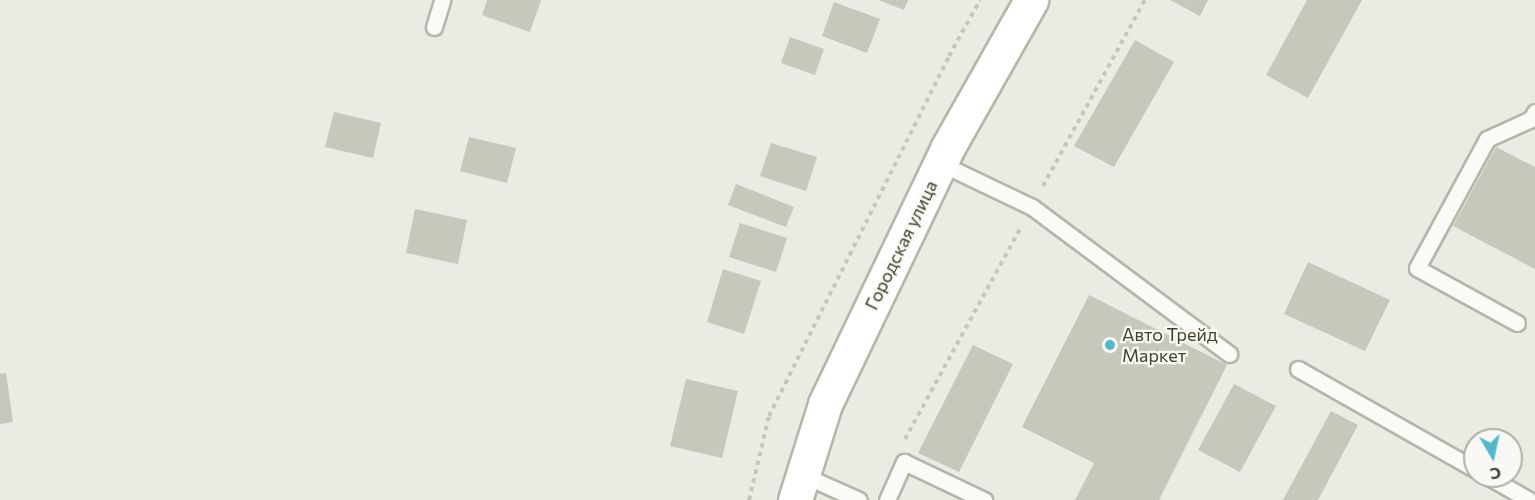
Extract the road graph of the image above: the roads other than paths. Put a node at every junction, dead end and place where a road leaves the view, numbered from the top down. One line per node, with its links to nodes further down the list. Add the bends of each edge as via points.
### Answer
1 (442, 0): 3 (lane)
2 (1031, 0): 5 (main road, Городская улица)
3 (434, 27)
4 (1535, 112): 6 (lane, via 1531,119 1488,139 1417,268)
5 (940, 163): 7 (lane, via 1032,207); 10 (main road, Городская улица, via 825,404)
6 (1517, 322)
7 (1229, 354)
8 (1298, 369): 9 (lane)
9 (1463, 462)
10 (799, 488): 12 (lane)
11 (1508, 488): 15 (lane)
12 (859, 500)
13 (887, 500): 14 (lane, via 904,462)
14 (984, 500)
15 (1529, 500)

